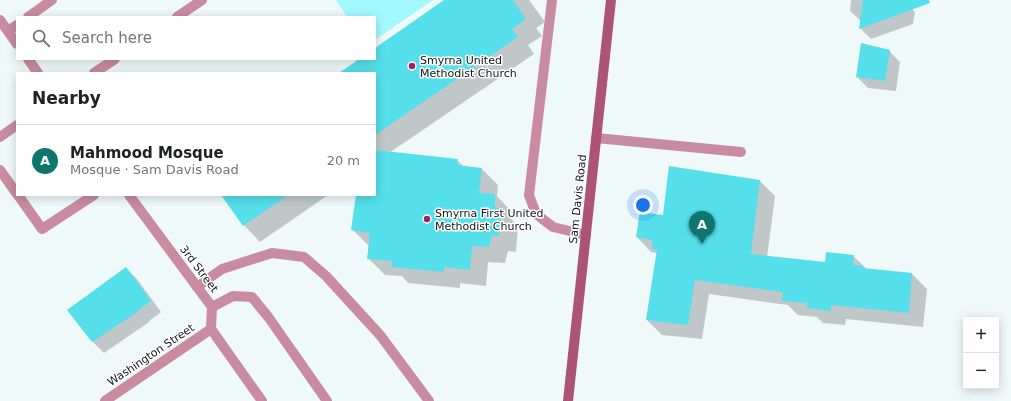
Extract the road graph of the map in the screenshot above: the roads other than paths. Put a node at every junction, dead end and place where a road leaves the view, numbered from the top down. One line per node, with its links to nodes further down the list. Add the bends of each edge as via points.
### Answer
1 (52, 0): 5 (street)
2 (202, 0): 6 (street)
3 (552, 0): 24 (street, via 529,195 536,214 553,227)
4 (610, 0): 17 (street, Sam Davis Road)
5 (29, 16)
6 (178, 16)
7 (0, 20): 9 (street)
8 (16, 26): 9 (street)
9 (8, 31): 10 (street)
10 (16, 43)
11 (29, 60): 13 (street)
12 (113, 60): 14 (street)
13 (37, 72)
14 (95, 72)
15 (16, 126): 16 (street)
16 (0, 137)
17 (596, 138): 18 (street); 24 (street, Sam Davis Road)
18 (741, 152)
19 (0, 170): 20 (street)
20 (16, 191)
21 (19, 196): 22 (street, via 42,229)
22 (92, 196)
23 (130, 196): 25 (street, 3rd Street)
24 (586, 235): 32 (street, Sam Davis Road)
25 (197, 287): 26 (street, 3rd Street); 31 (street, via 222,269 272,253 304,257 326,276 380,335)
26 (212, 307): 27 (street, 3rd Street); 30 (street, via 233,296 252,297 270,318)
27 (211, 329): 28 (street, Washington Street); 29 (street)
28 (105, 401)
29 (262, 401)
30 (326, 401)
31 (429, 401)
32 (568, 401)

